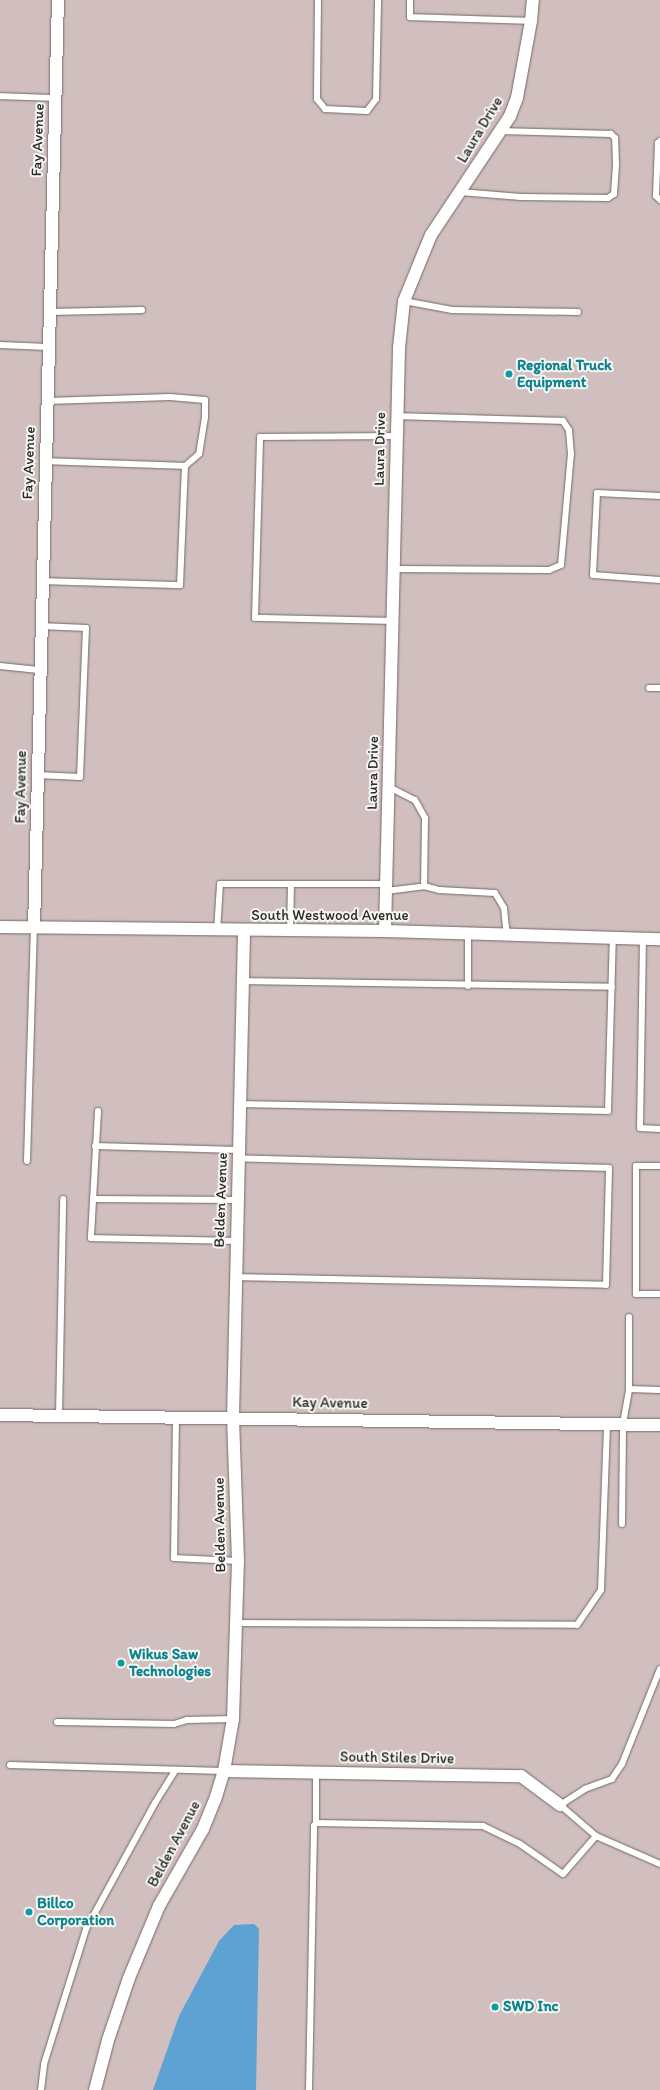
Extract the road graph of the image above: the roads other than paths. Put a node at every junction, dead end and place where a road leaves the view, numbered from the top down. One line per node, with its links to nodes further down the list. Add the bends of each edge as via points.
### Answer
1 (58, 0): 8 (street, Fay Avenue)
2 (318, 0): 3 (lane, via 317,99 324,109 367,111 376,99)
3 (378, 0)
4 (410, 0): 6 (lane, via 410,17)
5 (533, 0): 6 (street, Laura Drive)
6 (531, 21): 9 (street, Laura Drive, via 517,98 510,116)
7 (0, 96): 8 (lane)
8 (55, 98): 15 (street, Fay Avenue)
9 (500, 131): 11 (street, Laura Drive); 11 (lane, via 611,134 616,138 614,194 608,198 521,197)
10 (660, 141): 12 (lane, via 656,196)
11 (460, 192): 13 (street, Laura Drive, via 431,235)
12 (660, 200)
13 (404, 301): 16 (lane, via 452,310); 20 (street, Laura Drive, via 399,348)
14 (142, 310): 15 (lane)
15 (49, 312): 18 (street, Fay Avenue)
16 (578, 312)
17 (0, 345): 18 (lane)
18 (48, 347): 19 (street, Fay Avenue)
19 (47, 401): 22 (street, Fay Avenue); 23 (lane, via 170,397 205,400 199,454)
20 (397, 416): 21 (street, Laura Drive); 25 (lane, via 562,421 569,430 570,454 561,565 549,570)
21 (397, 436): 25 (street, Laura Drive); 28 (lane, via 260,437 259,445 255,618)
22 (45, 461): 23 (lane); 27 (street, Fay Avenue)
23 (185, 466): 27 (lane, via 180,585)
24 (660, 496): 26 (lane, via 597,493 592,575)
25 (394, 569): 28 (street, Laura Drive)
26 (660, 580)
27 (42, 581): 29 (street, Fay Avenue)
28 (392, 620): 35 (street, Laura Drive)
29 (40, 626): 31 (street, Fay Avenue); 34 (lane, via 86,628 80,777)
30 (0, 666): 31 (lane)
31 (40, 670): 34 (street, Fay Avenue)
32 (649, 688): 33 (lane)
33 (660, 688)
34 (37, 775): 40 (street, Fay Avenue)
35 (389, 787): 37 (lane, via 415,800 425,818); 38 (street, Laura Drive)
36 (291, 884): 38 (lane); 41 (lane, via 220,884); 43 (lane)
37 (424, 886): 38 (lane); 46 (lane, via 439,890 495,893 504,908)
38 (386, 888): 44 (street, Laura Drive)
39 (0, 927): 40 (street, South Westwood Avenue)
40 (34, 928): 41 (street, South Westwood Avenue); 58 (lane)
41 (217, 931): 42 (street, South Westwood Avenue)
42 (244, 931): 43 (street, South Westwood Avenue); 50 (street, Belden Avenue)
43 (290, 931): 44 (street, South Westwood Avenue)
44 (385, 931): 45 (street, South Westwood Avenue)
45 (468, 934): 46 (street, South Westwood Avenue); 51 (lane)
46 (507, 935): 47 (street, South Westwood Avenue)
47 (614, 938): 48 (street, South Westwood Avenue); 52 (lane)
48 (643, 938): 49 (street, South Westwood Avenue); 55 (lane, via 640,1128)
49 (660, 939)
50 (243, 981): 51 (lane); 53 (street, Belden Avenue)
51 (468, 986): 52 (lane)
52 (612, 987): 53 (lane, via 608,1111)
53 (240, 1104): 57 (street, Belden Avenue)
54 (98, 1111): 56 (lane)
55 (660, 1129)
56 (95, 1146): 57 (lane); 61 (lane)
57 (238, 1154): 62 (street, Belden Avenue); 64 (lane, via 609,1168 606,1285)
58 (27, 1161)
59 (660, 1166): 65 (lane, via 636,1166 636,1294)
60 (63, 1199): 70 (lane)
61 (93, 1199): 62 (lane); 63 (lane, via 91,1238)
62 (237, 1200): 63 (street, Belden Avenue)
63 (236, 1241): 64 (street, Belden Avenue)
64 (236, 1277): 72 (street, Belden Avenue)
65 (660, 1294)
66 (629, 1317): 67 (lane)
67 (629, 1389): 68 (lane); 74 (lane)
68 (660, 1390)
69 (0, 1415): 70 (street, Kay Avenue)
70 (59, 1416): 71 (street, Kay Avenue)
71 (176, 1417): 72 (street, Kay Avenue); 77 (lane, via 174,1558)
72 (233, 1418): 73 (street, Kay Avenue); 77 (street, Belden Avenue)
73 (607, 1424): 74 (street, Kay Avenue); 78 (lane, via 601,1590 577,1625)
74 (623, 1424): 75 (street, Kay Avenue); 76 (lane)
75 (660, 1425)
76 (622, 1524)
77 (238, 1561): 78 (street, Belden Avenue)
78 (236, 1623): 80 (street, Belden Avenue)
79 (660, 1669): 86 (lane, via 622,1764 612,1779 585,1789)
80 (233, 1719): 81 (lane, via 186,1720 174,1724); 84 (street, Belden Avenue)
81 (57, 1722)
82 (10, 1765): 83 (lane)
83 (176, 1770): 84 (lane); 90 (lane, via 155,1802 86,1929 44,2064)
84 (224, 1771): 85 (street, South Stiles Drive); 91 (street, Belden Avenue, via 203,1829 160,1906 129,1978 108,2040)
85 (316, 1772): 86 (street, South Stiles Drive, via 522,1776); 87 (lane)
86 (560, 1805): 88 (lane)
87 (316, 1823): 88 (lane, via 483,1826 520,1844 563,1874); 92 (lane)
88 (596, 1836): 89 (lane)
89 (660, 1864)
90 (41, 2090)
91 (95, 2090)
92 (309, 2090)

